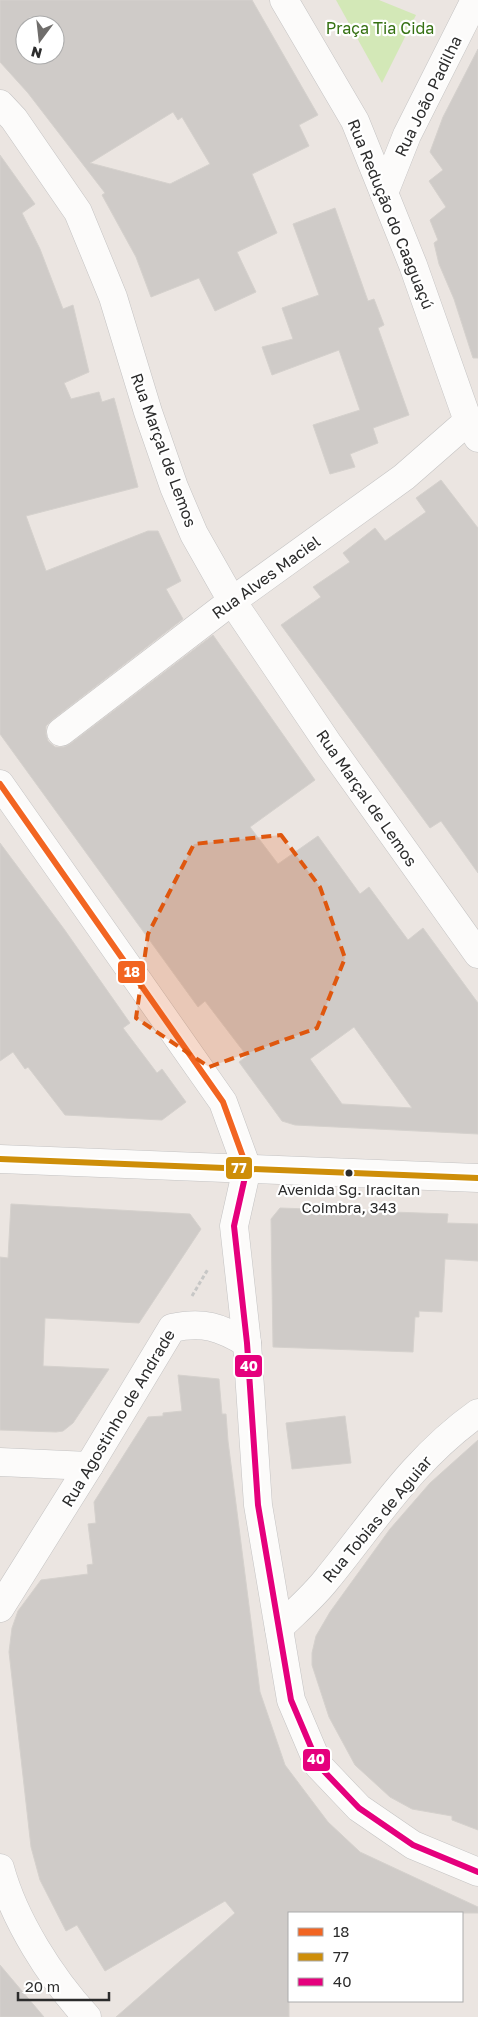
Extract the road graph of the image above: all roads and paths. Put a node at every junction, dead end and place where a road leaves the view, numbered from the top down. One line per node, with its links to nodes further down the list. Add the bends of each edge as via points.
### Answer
1 (284, 0): 4 (street, Rua Redução do Caaguaçú, via 355,121)
2 (475, 0): 4 (street, Rua João Padilha, via 407,135)
3 (0, 104): 6 (street, Rua Marçal de Lemos, via 14,119 78,212 113,297 174,487 194,534)
4 (384, 193): 5 (street, Rua Redução do Caaguaçú)
5 (473, 429): 6 (street, Rua Alves Maciel)
6 (232, 601): 7 (street, Rua Alves Maciel); 9 (street, Rua Marçal de Lemos)
7 (61, 732)
8 (0, 784): 11 (street, via 223,1102)
9 (478, 954)
10 (0, 1159): 11 (street)
11 (247, 1168): 12 (street); 15 (street, via 234,1226)
12 (478, 1178)
13 (210, 1265): 14 (path, Rua Agostinho de Andrade)
14 (172, 1328): 15 (street, via 204,1325 224,1330); 18 (street, Rua Agostinho de Andrade)
15 (247, 1343): 20 (street, via 258,1505)
16 (478, 1413): 20 (street, Rua Tobias de Aguiar, via 422,1460 326,1581)
17 (0, 1462): 18 (street)
18 (89, 1466): 19 (street, Rua Agostinho de Andrade)
19 (0, 1608)
20 (279, 1628): 22 (street, via 291,1700 319,1766 359,1808 413,1845)
21 (0, 1868): 23 (street, via 35,1948)
22 (478, 1872)
23 (87, 2017)

